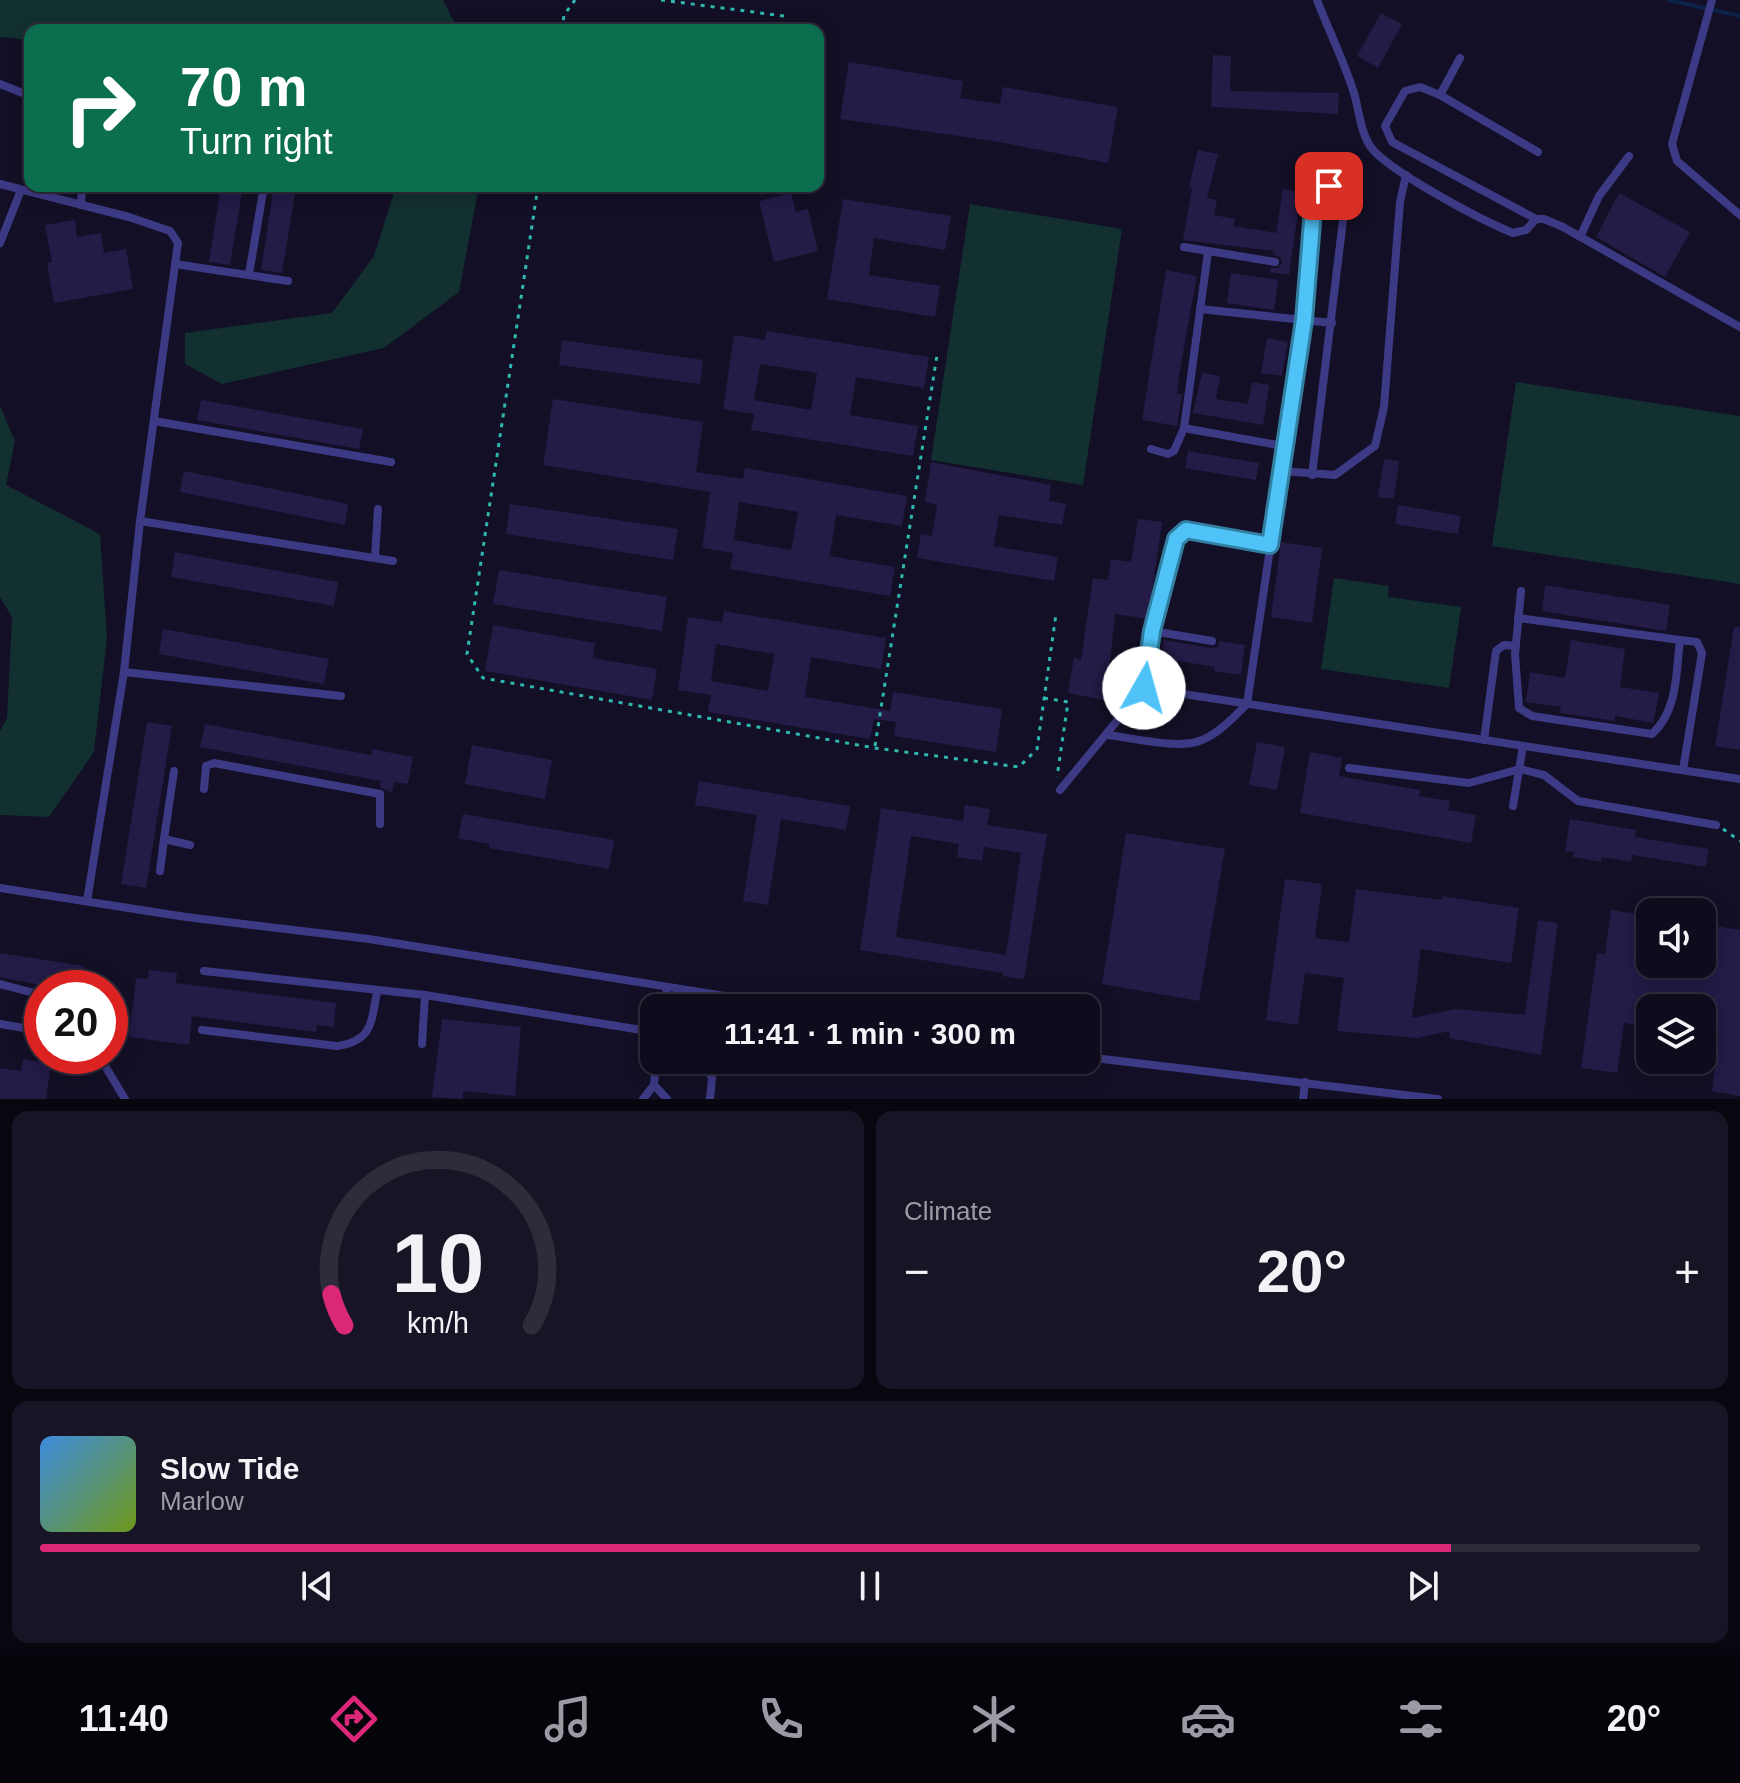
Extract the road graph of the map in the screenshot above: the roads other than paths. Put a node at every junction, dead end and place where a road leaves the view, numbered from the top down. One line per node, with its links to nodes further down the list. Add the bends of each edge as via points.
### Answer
1 (1317, 0): 9 (lane, via 1371,148)
2 (1712, 0): 17 (lane, via 1672,144 1677,161)
3 (1460, 58): 6 (lane)
4 (0, 84): 5 (lane)
5 (24, 94)
6 (1440, 95): 7 (lane); 18 (lane, via 1420,87 1405,91 1385,126 1392,142)
7 (1538, 152)
8 (1629, 156): 19 (lane, via 1599,196)
9 (1406, 175): 18 (lane, via 1513,233 1526,230); 37 (lane, via 1384,407 1375,446 1335,475)
10 (0, 184): 11 (lane)
11 (21, 190): 12 (lane); 20 (lane)
12 (24, 191)
13 (29, 192): 16 (lane)
14 (82, 192): 16 (lane)
15 (263, 192): 25 (lane)
16 (81, 205): 24 (lane, via 170,231 178,243)
17 (1740, 215)
18 (1536, 219): 19 (lane)
19 (1580, 237): 30 (lane)
20 (0, 243)
21 (1184, 247): 22 (lane)
22 (1208, 252): 23 (lane); 27 (lane)
23 (1275, 262)
24 (175, 264): 25 (lane); 31 (lane)
25 (249, 274): 26 (lane)
26 (288, 281)
27 (1200, 309): 28 (lane); 32 (lane)
28 (1304, 320): 29 (lane); 29 (lane, via 1314,198 1329,186 1345,204); 33 (lane)
29 (1332, 323): 37 (lane)
30 (1740, 327)
31 (154, 421): 35 (lane); 39 (lane)
32 (1184, 428): 33 (lane); 34 (lane, via 1174,451)
33 (1283, 446): 36 (lane)
34 (1151, 449)
35 (391, 462)
36 (1280, 471): 37 (lane); 40 (lane)
37 (1312, 475)
38 (378, 509): 41 (lane)
39 (140, 521): 41 (lane); 49 (lane)
40 (1270, 545): 45 (lane, via 1186,530 1176,539); 52 (lane)
41 (375, 557): 42 (lane)
42 (393, 561)
43 (1521, 591): 44 (lane)
44 (1518, 618): 46 (lane); 48 (lane)
45 (1152, 631): 47 (lane); 50 (lane)
46 (1680, 640): 48 (lane, via 1673,700 1652,734 1532,716 1519,708); 58 (lane, via 1697,642 1702,653)
47 (1212, 641)
48 (1516, 646): 54 (lane, via 1496,651)
49 (124, 672): 51 (lane); 70 (lane)
50 (1144, 688): 52 (lane); 53 (lane)
51 (341, 696)
52 (1247, 704): 53 (lane, via 1202,740 1184,744); 54 (lane)
53 (1108, 735): 62 (lane)
54 (1484, 740): 55 (lane)
55 (1523, 746): 57 (lane); 58 (lane)
56 (1349, 768): 57 (lane, via 1469,783)
57 (1520, 769): 63 (lane); 65 (lane, via 1544,775 1578,801)
58 (1683, 770): 60 (lane)
59 (174, 771): 66 (lane)
60 (1740, 779)
61 (204, 789): 64 (lane, via 206,766 214,763 380,794)
62 (1060, 790)
63 (1513, 806)
64 (380, 824)
65 (1716, 825)
66 (164, 839): 67 (lane); 68 (lane)
67 (190, 845)
68 (160, 871)
69 (0, 888): 70 (lane)
70 (87, 901): 73 (lane, via 369,939)
71 (204, 971): 75 (lane)
72 (0, 984): 74 (lane)
73 (667, 988): 76 (lane); 77 (lane)
74 (24, 990)
75 (377, 992): 78 (lane); 81 (lane, via 369,1030 354,1044)
76 (666, 994)
77 (707, 994)
78 (425, 995): 82 (lane); 83 (lane)
79 (0, 1024): 80 (lane)
80 (24, 1028)
81 (202, 1030)
82 (640, 1030)
83 (422, 1044)
84 (1100, 1059): 88 (lane)
85 (110, 1074): 90 (lane)
86 (655, 1074): 89 (lane)
87 (710, 1074): 93 (lane)
88 (1305, 1082): 94 (lane); 95 (lane)
89 (654, 1085): 91 (lane); 92 (lane)
90 (125, 1099)
91 (643, 1099)
92 (667, 1099)
93 (710, 1099)
94 (1303, 1099)
95 (1438, 1099)

